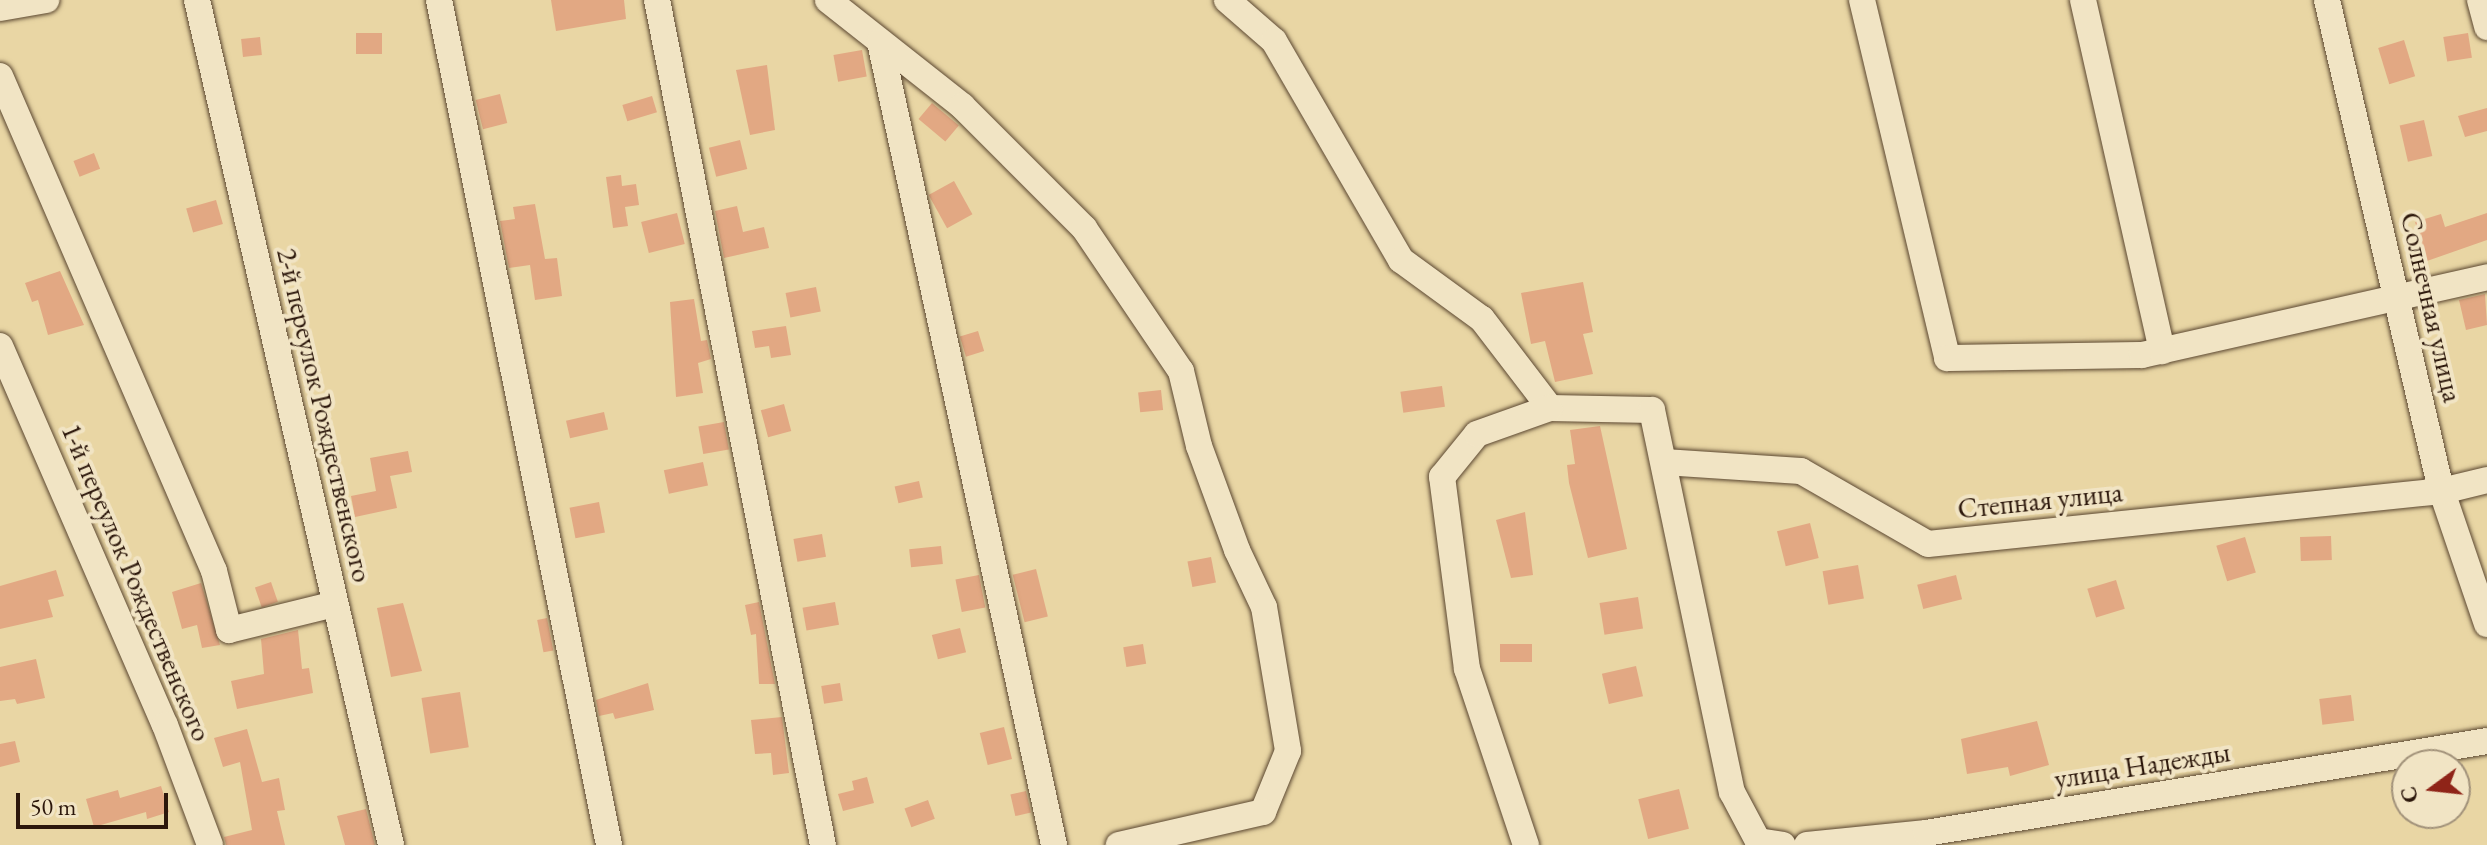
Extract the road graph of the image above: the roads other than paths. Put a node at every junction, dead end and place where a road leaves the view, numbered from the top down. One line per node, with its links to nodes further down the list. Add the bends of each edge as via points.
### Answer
1 (46, 0): 11 (street)
2 (197, 0): 23 (street, 2-й переулок Рождественского)
3 (439, 0): 29 (street)
4 (657, 0): 30 (street)
5 (828, 0): 13 (street)
6 (1227, 0): 19 (street, via 1274,41 1401,260 1482,319)
7 (1862, 0): 18 (street, via 1947,358)
8 (2083, 0): 18 (street)
9 (2327, 0): 16 (street, Солнечная улица)
10 (2480, 0): 12 (street)
11 (0, 8)
12 (2487, 27)
13 (880, 42): 31 (street); 32 (street, via 962,106 1084,228 1133,296 1181,371 1204,461 1264,607 1288,751 1263,812)
14 (0, 76): 23 (street, via 208,557 229,630)
15 (2487, 277): 16 (street)
16 (2398, 301): 18 (street); 22 (street, Солнечная улица)
17 (0, 346): 27 (street, 1-й переулок Рождественского, via 165,725)
18 (2162, 351)
19 (1550, 408): 20 (street, via 1652,410); 33 (street, via 1477,434 1442,477 1467,669)
20 (1664, 462): 22 (street, Степная улица, via 1801,471 1928,544); 34 (street, via 1732,792 1758,841)
21 (2487, 480): 22 (street, Степная улица)
22 (2442, 491): 24 (street, Солнечная улица)
23 (335, 604): 28 (street, 2-й переулок Рождественского)
24 (2487, 624)
25 (2487, 741): 26 (street, улица Надежды)
26 (1921, 839): 35 (street, улица Надежды)
27 (208, 845)
28 (391, 845)
29 (609, 845)
30 (823, 845)
31 (1054, 845)
32 (1119, 845)
33 (1526, 845)
34 (1783, 845)
35 (1807, 845)

